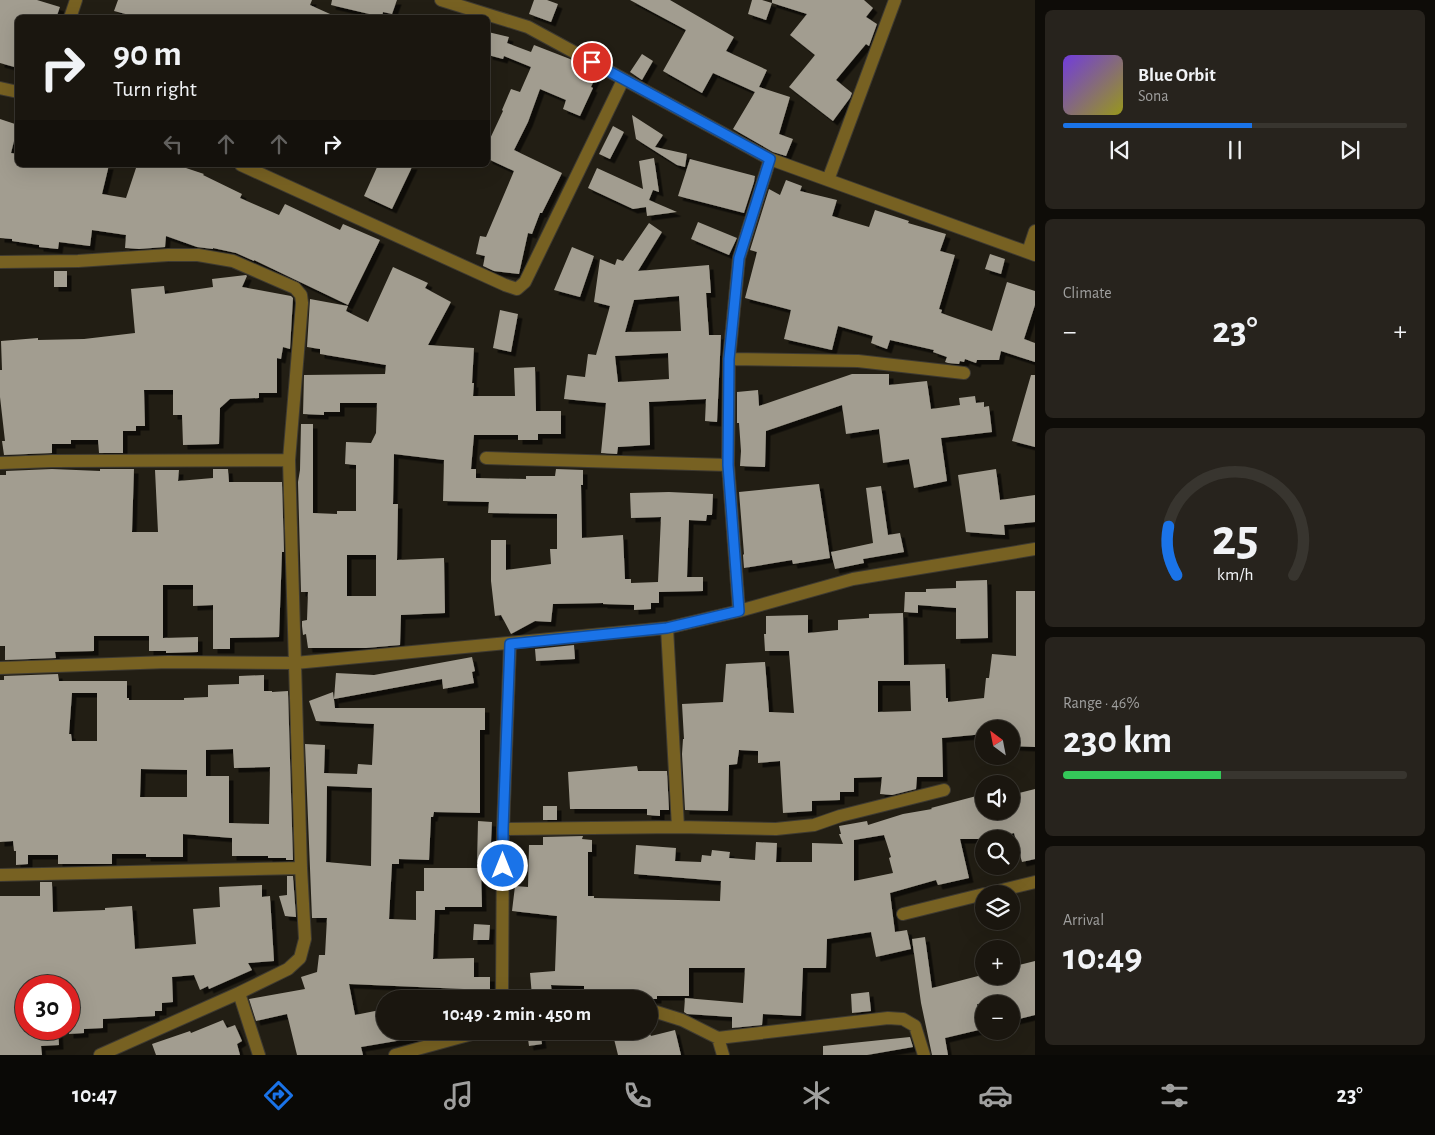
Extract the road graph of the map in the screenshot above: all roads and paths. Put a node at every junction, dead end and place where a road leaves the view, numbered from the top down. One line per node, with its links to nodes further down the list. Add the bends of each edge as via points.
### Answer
1 (76, 0): 4 (street)
2 (441, 0): 5 (street)
3 (895, 0): 12 (street)
4 (71, 15)
5 (489, 15)
6 (490, 15): 7 (street, via 528,27)
7 (624, 80): 10 (street); 11 (street, via 525,282 517,289)
8 (0, 88): 9 (street)
9 (15, 91)
10 (770, 159): 12 (street); 16 (street, via 739,258)
11 (245, 167)
12 (828, 180): 14 (street)
13 (1035, 231): 14 (street)
14 (1031, 254)
15 (0, 262): 19 (street, via 198,256 233,260 295,288 302,303)
16 (729, 359): 17 (street, via 858,361); 21 (street)
17 (964, 373)
18 (486, 458): 21 (street)
19 (289, 460): 20 (street); 26 (street)
20 (0, 463)
21 (728, 465): 23 (street)
22 (1035, 549): 23 (street, via 853,579)
23 (739, 611): 24 (street)
24 (667, 628): 25 (street); 29 (street)
25 (510, 644): 26 (street); 30 (street)
26 (295, 663): 27 (street, via 168,662); 31 (street)
27 (0, 668)
28 (944, 790): 29 (street, via 814,825 776,829)
29 (678, 827): 30 (street)
30 (503, 829): 37 (street)
31 (301, 868): 32 (street); 38 (street, via 305,939 300,958 288,968)
32 (0, 875)
33 (1035, 882): 34 (street)
34 (1020, 886)
35 (975, 896): 36 (street)
36 (903, 914)
37 (502, 990)
38 (239, 993): 42 (street); 43 (street)
39 (658, 1012): 40 (street)
40 (718, 1038): 45 (street); 46 (street, via 888,1018 915,1026)
41 (450, 1040): 44 (street)
42 (100, 1055)
43 (259, 1055)
44 (395, 1055)
45 (723, 1055)
46 (924, 1055)

